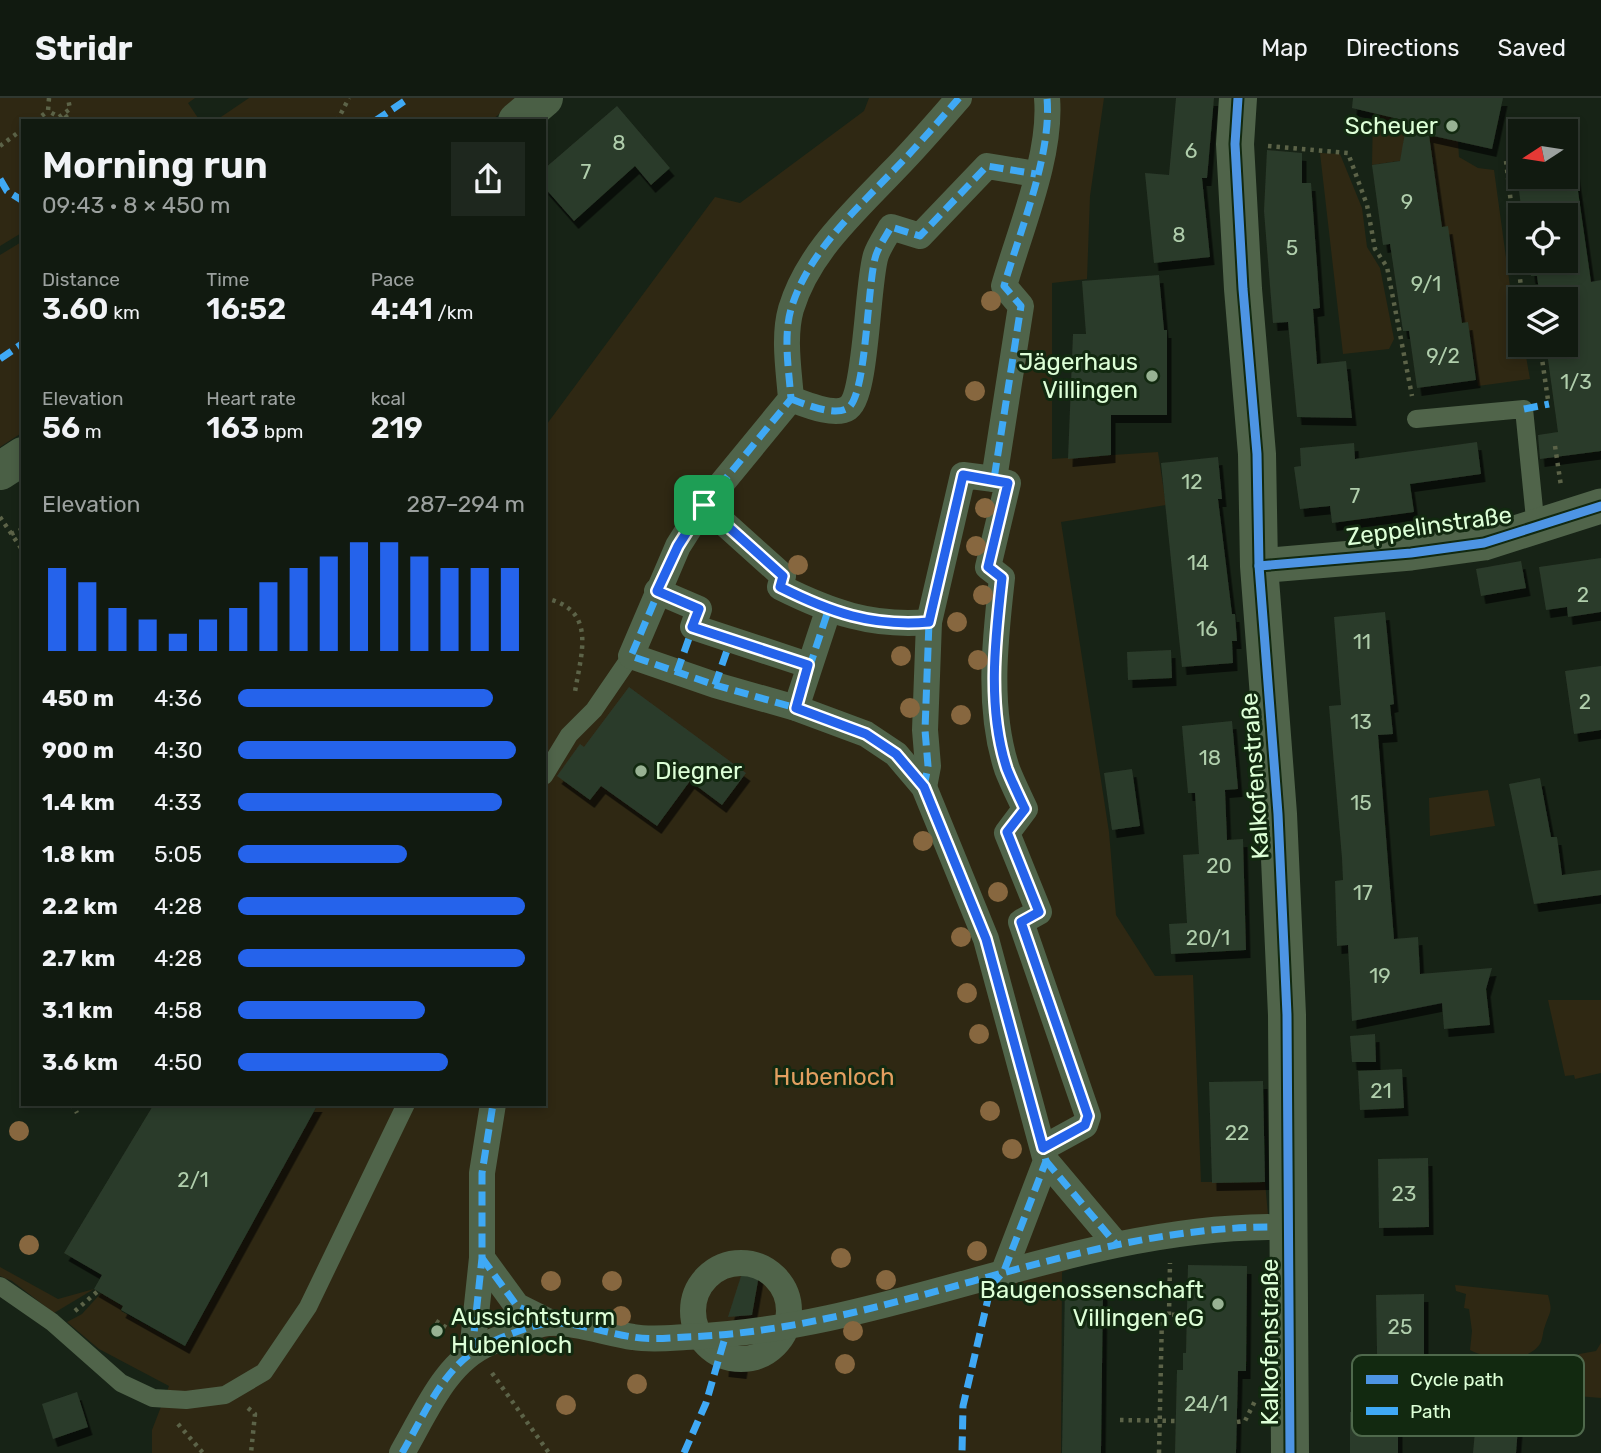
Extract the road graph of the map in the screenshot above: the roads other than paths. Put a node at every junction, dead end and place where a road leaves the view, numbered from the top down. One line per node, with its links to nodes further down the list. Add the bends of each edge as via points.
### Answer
1 (544, 98): 5 (main road)
2 (959, 98): 7 (street, via 848,216 803,279 788,333)
3 (1048, 98): 6 (street, via 1049,119)
4 (1238, 98): 15 (street, Kalkofenstraße, via 1235,144 1257,454)
5 (519, 119)
6 (1037, 174): 7 (street, via 987,166 920,236 891,227 876,255 852,404 844,410 819,408); 11 (street, via 1004,286 1021,306)
7 (791, 399): 12 (street)
8 (1416, 419): 14 (lane, via 1524,409)
9 (21, 457): 10 (main road)
10 (0, 471)
11 (994, 480): 18 (street, via 963,475); 26 (street, via 1008,483 988,567 1002,578 993,656 997,713 1007,767 1025,809 1007,832 1039,912 1021,922 1088,1116 1085,1125)
12 (704, 505): 16 (street); 17 (street, via 783,576 780,587)
13 (1601, 506): 14 (street, Zeppelinstraße)
14 (1536, 529): 15 (street, Zeppelinstraße, via 1411,553)
15 (1259, 566): 37 (street, Kalkofenstraße, via 1278,814 1287,1015)
16 (657, 591): 19 (street); 20 (street, via 699,609 692,627)
17 (828, 611): 18 (street, via 903,624); 20 (street)
18 (929, 622): 23 (street)
19 (631, 656): 21 (street); 22 (lane, via 594,710 569,735)
20 (808, 665): 21 (street)
21 (796, 708): 23 (street, via 866,734 896,754)
22 (546, 773)
23 (924, 787): 26 (street, via 986,939)
24 (405, 1106): 31 (lane, via 308,1307 264,1372 225,1395 153,1398 121,1383 52,1322)
25 (493, 1106): 29 (street, via 482,1173)
26 (1044, 1154): 28 (street); 30 (street)
27 (1268, 1227): 28 (street, via 1236,1227)
28 (1116, 1244): 30 (street)
29 (482, 1258): 32 (street, via 517,1306); 35 (street)
30 (1004, 1271): 33 (street, via 944,1292)
31 (0, 1286)
32 (551, 1323): 34 (street, via 636,1338); 35 (street, via 510,1335)
33 (786, 1326): 34 (street, via 774,1345 755,1357 732,1358 730,1342); 34 (street, via 786,1294 774,1276 756,1265 735,1263 715,1270 695,1295 693,1316)
34 (700, 1336)
35 (480, 1360): 36 (street, via 451,1371)
36 (402, 1453)
37 (1290, 1453)

